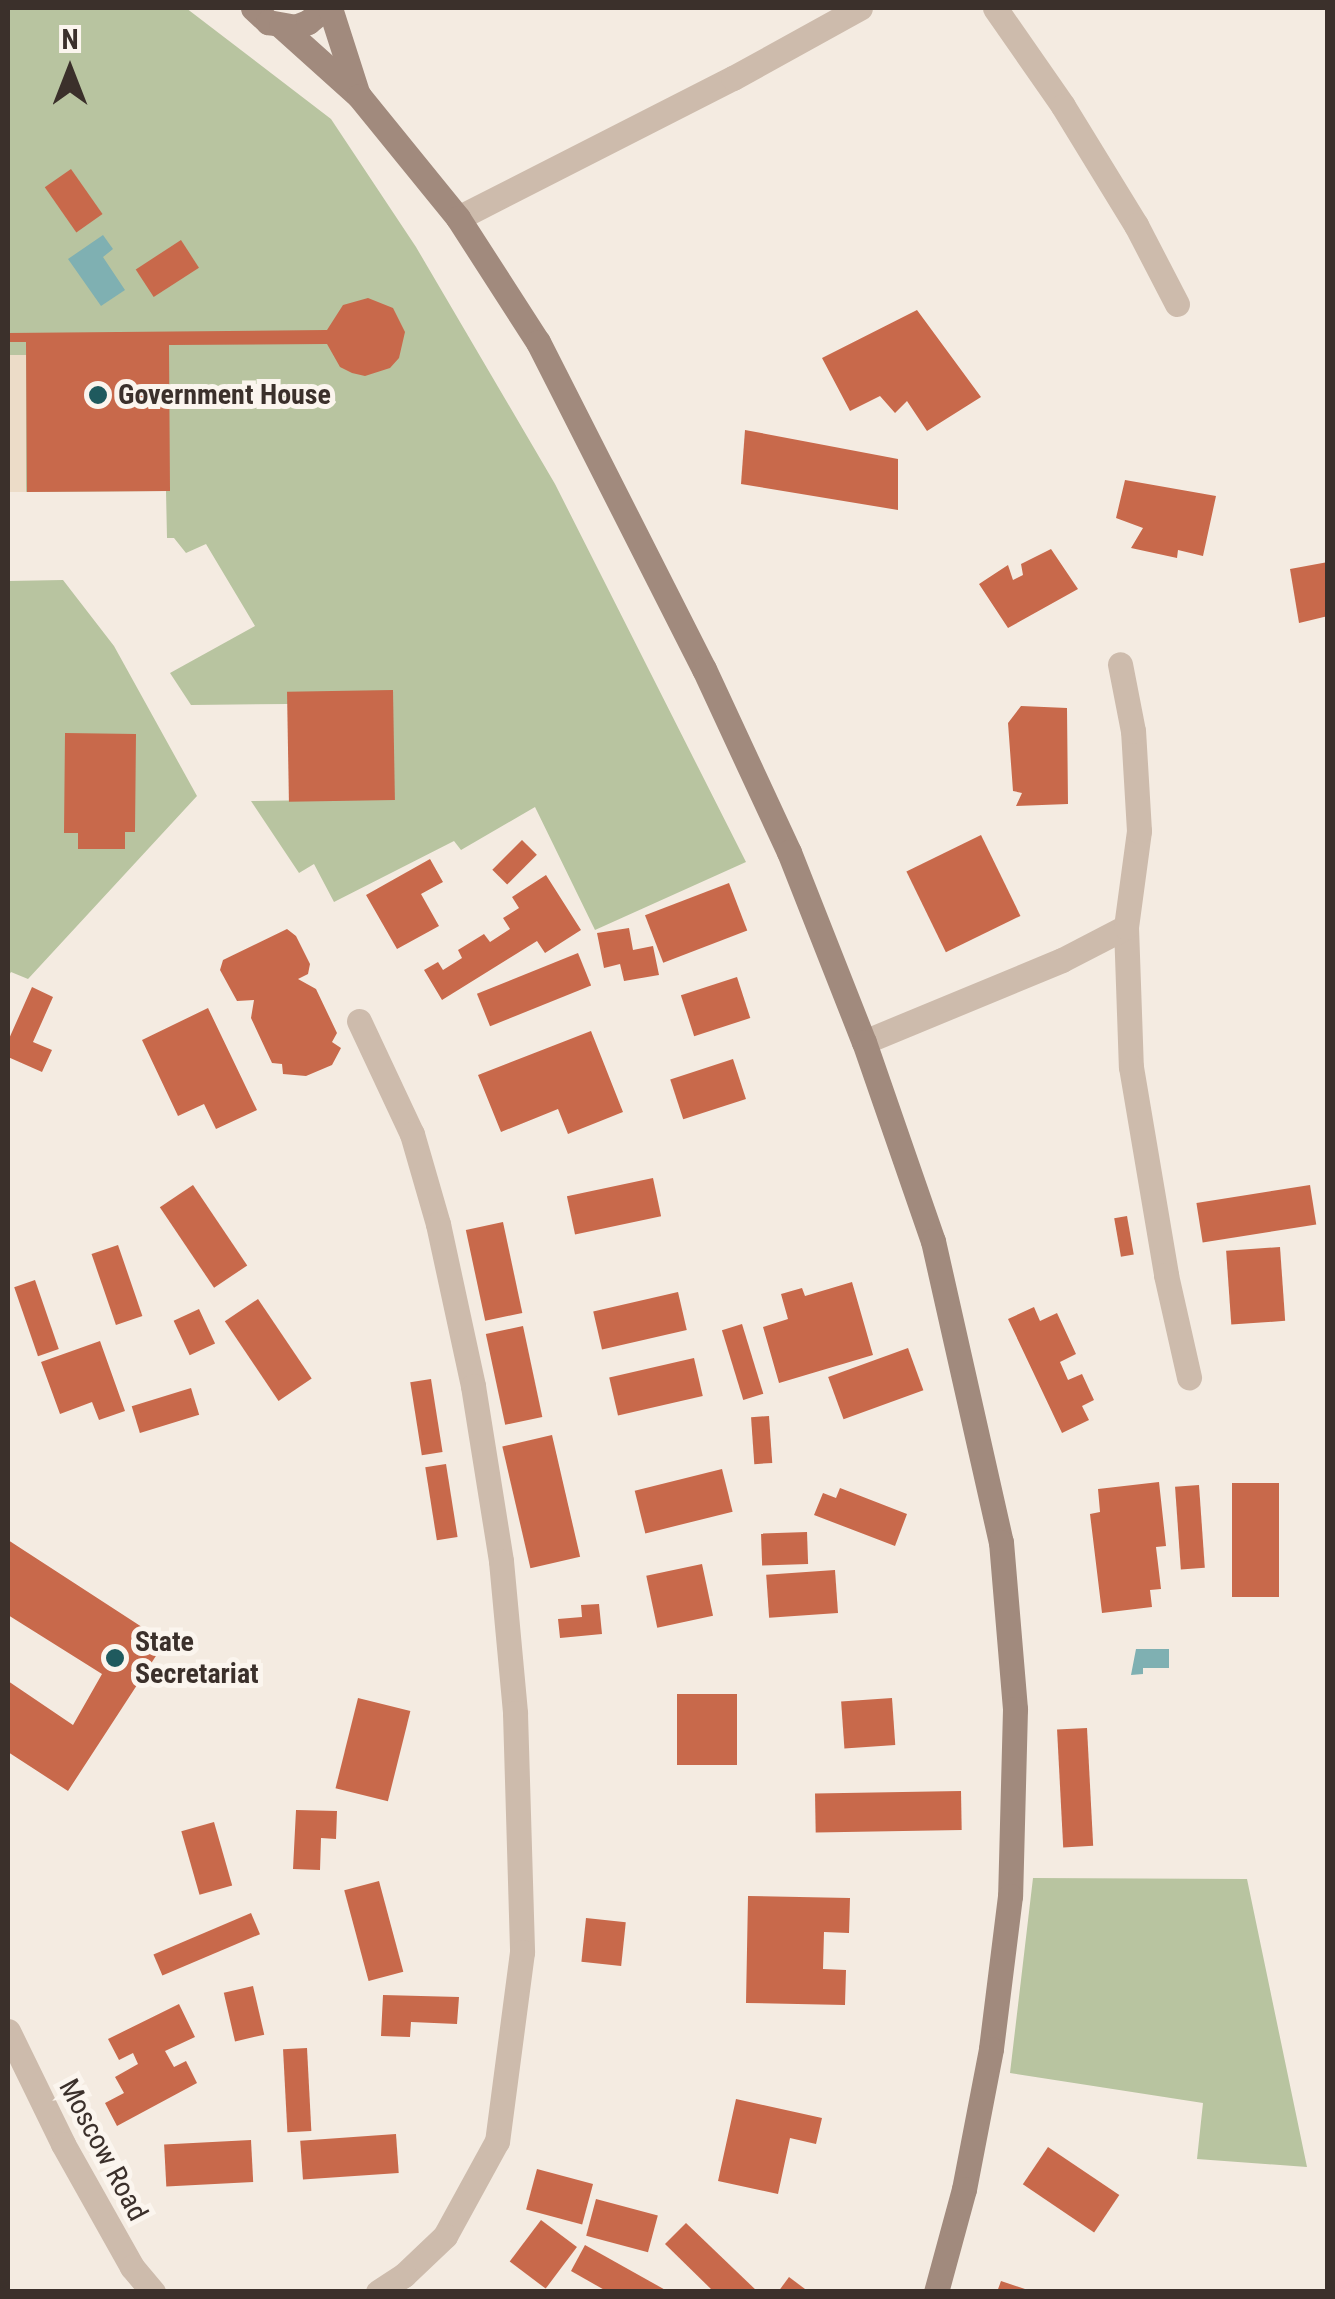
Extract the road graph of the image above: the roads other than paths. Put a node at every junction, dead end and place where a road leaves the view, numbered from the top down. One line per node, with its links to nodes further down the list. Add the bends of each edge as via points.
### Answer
1 (253, 8): 5 (street)
2 (328, 8): 5 (street, via 308,22); 6 (street)
3 (860, 8): 7 (street)
4 (996, 8): 8 (street, via 1064,106)
5 (281, 26): 6 (street)
6 (359, 96): 7 (street)
7 (458, 218): 12 (street, via 538,342 704,669 789,852)
8 (1177, 304)
9 (1120, 664): 10 (street, via 1134,732 1139,831)
10 (1126, 927): 12 (street); 13 (street, via 1131,1067)
11 (359, 1022): 16 (street, via 412,1134 473,1386 501,1561 515,1713 522,1952 497,2141 445,2236)
12 (864, 1042): 17 (street, via 932,1241 969,1387 1002,1542 1015,1708 1010,1896 991,2050)
13 (1188, 1377)
14 (8, 2031): 15 (street, Moscow Road, via 71,2159)
15 (152, 2292)
16 (378, 2292)
17 (936, 2292)

